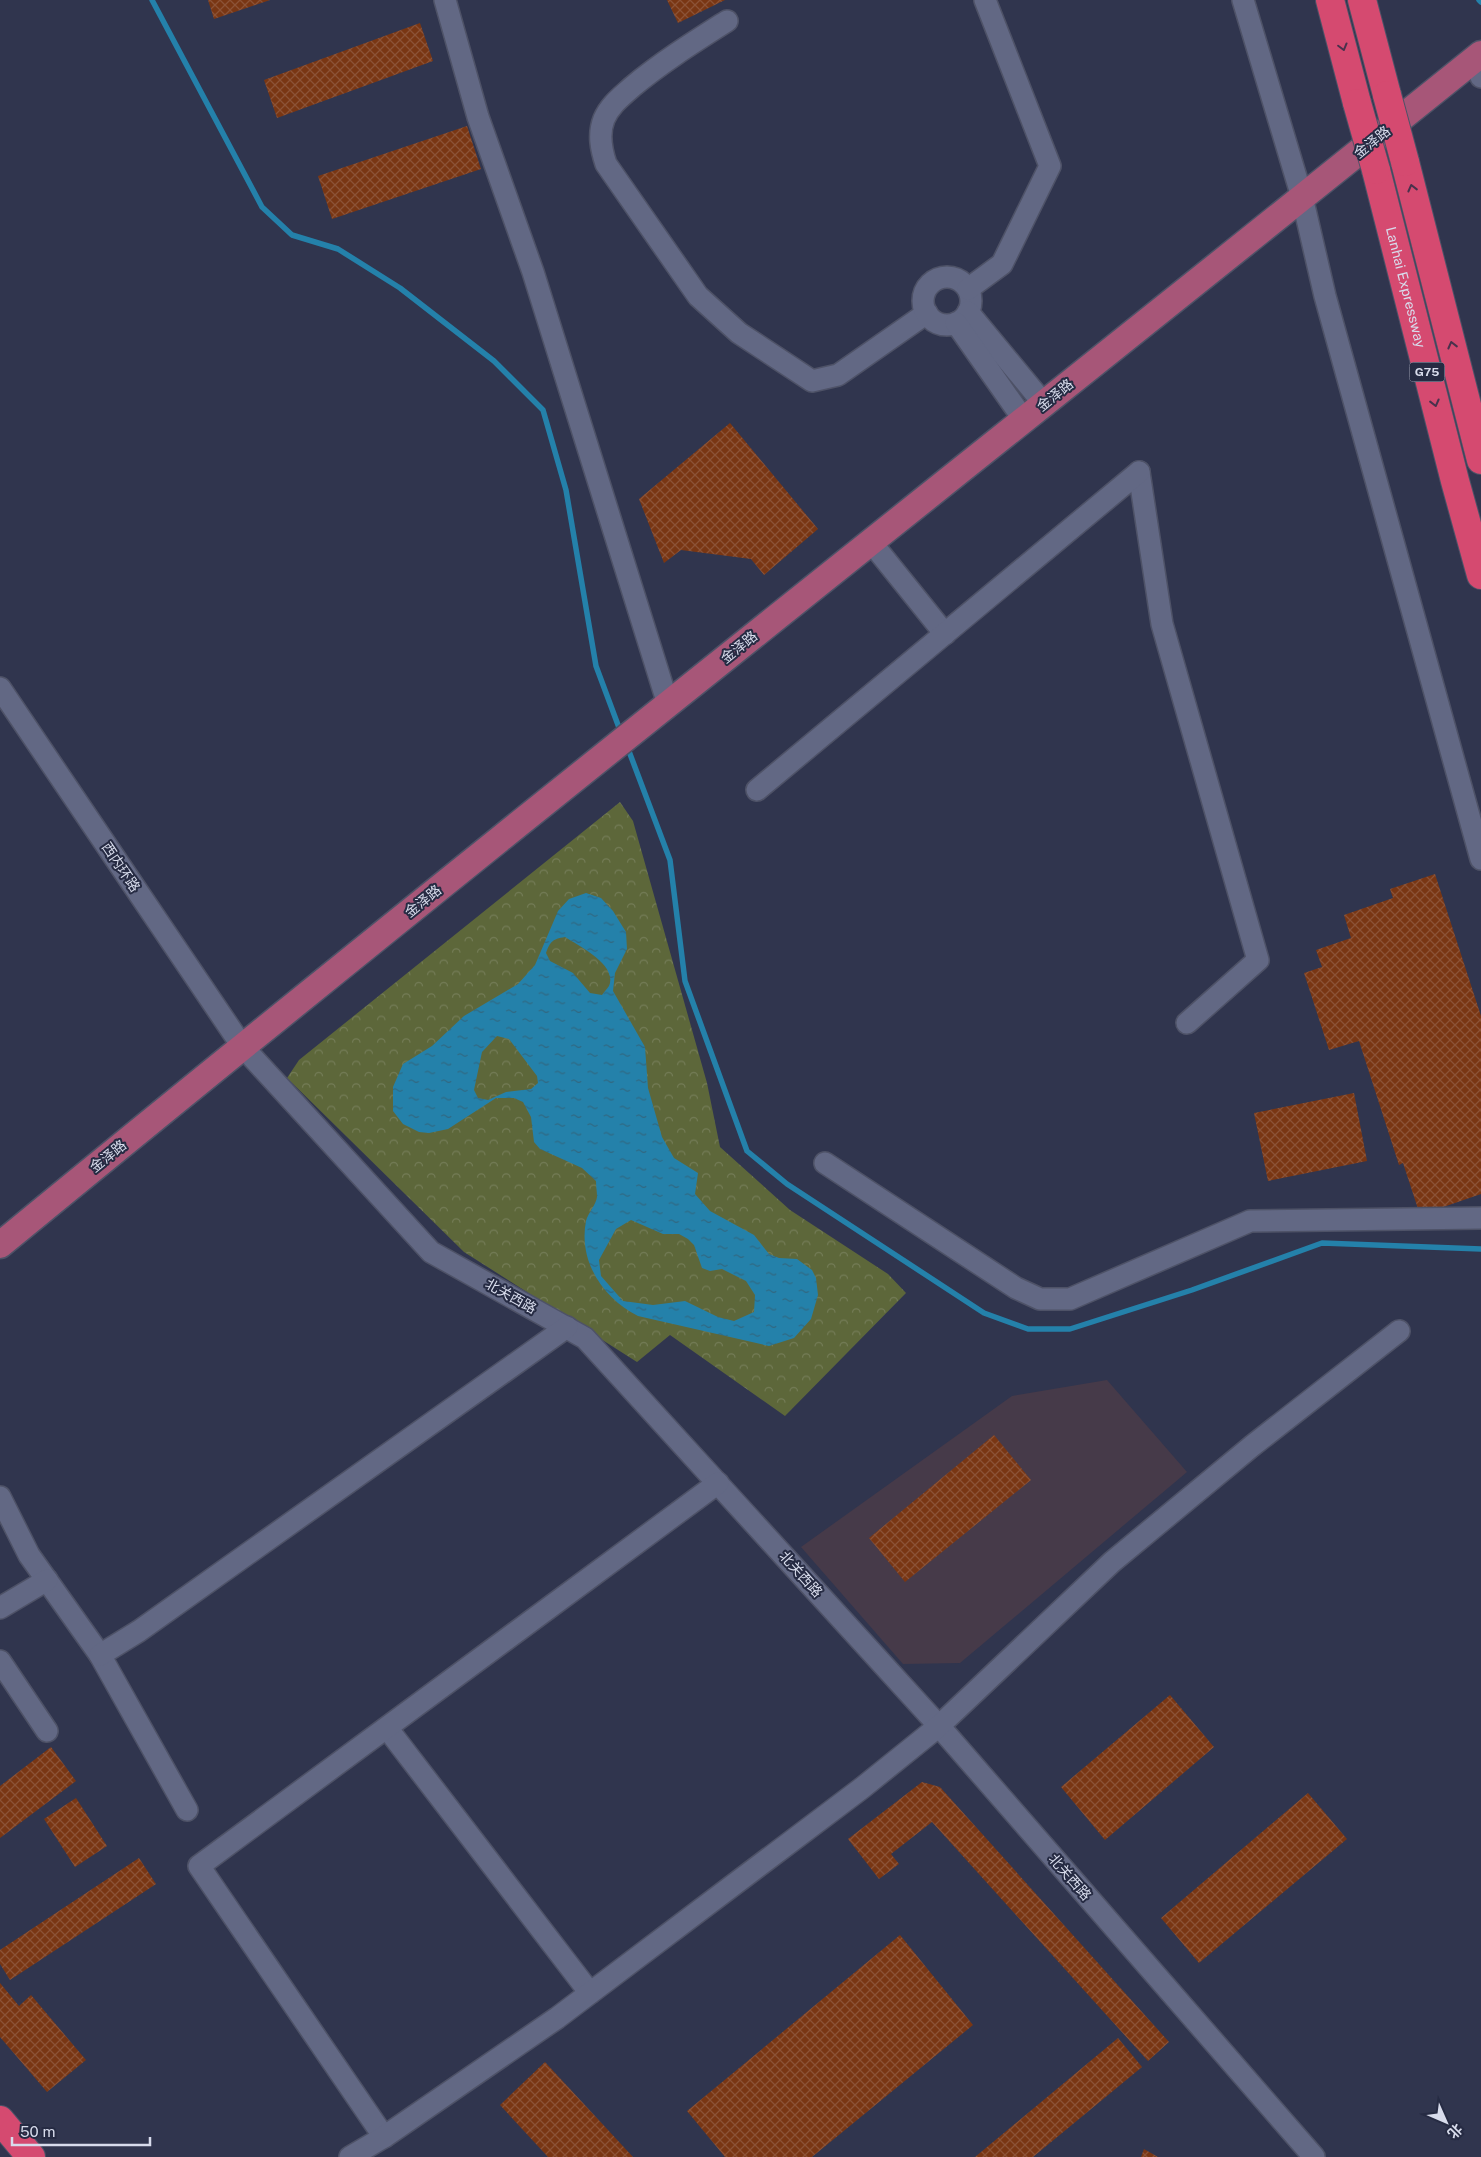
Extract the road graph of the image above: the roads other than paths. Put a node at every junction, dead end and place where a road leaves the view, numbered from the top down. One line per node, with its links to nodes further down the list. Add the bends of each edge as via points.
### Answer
1 (444, 0): 19 (street, via 478,117 533,272)
2 (984, 0): 9 (street, via 1050,166 1002,264)
3 (1243, 0): 8 (street)
4 (1330, 0): 16 (highway, Lanhai Expressway / G75, one-way to 16, bridge)
5 (1362, 0): 14 (highway, G75, one-way to 5, bridge)
6 (727, 21): 10 (street, via 660,63 616,102 601,130 606,164 698,296 739,333 812,381 838,375)
7 (1479, 63): 8 (main road, 金泽路)
8 (1302, 197): 12 (main road, 金泽路); 21 (street, via 1325,296)
9 (968, 288): 10 (street, via 962,282 947,277 932,282 924,297); 11 (street, via 971,305)
10 (926, 313): 11 (street, via 939,323)
11 (962, 318): 12 (street); 13 (street)
12 (1044, 404): 13 (main road, 金泽路)
13 (1024, 420): 15 (main road, 金泽路)
14 (1481, 460)
15 (871, 542): 17 (street); 19 (main road, 金泽路)
16 (1481, 575)
17 (945, 634): 20 (street); 22 (street, via 1139,472 1162,624 1258,960)
18 (0, 688): 23 (street, 西内环路)
19 (668, 704): 23 (main road, 金泽路)
20 (757, 790)
21 (1481, 859)
22 (1187, 1023)
23 (242, 1046): 26 (main road, 金泽路); 27 (street, 北关西路, via 431,1252)
24 (825, 1163): 25 (street, via 1016,1288 1040,1299 1070,1299 1250,1221)
25 (1481, 1218)
26 (0, 1245)
27 (567, 1328): 29 (street, 北关西路, via 585,1338); 33 (street, via 139,1631)
28 (1400, 1331): 35 (street, via 1252,1446 1112,1562)
29 (718, 1483): 35 (street, 北关西路); 36 (street)
30 (0, 1497): 31 (street)
31 (47, 1580): 32 (street); 33 (street)
32 (0, 1608)
33 (100, 1655): 38 (street)
34 (0, 1661): 37 (street)
35 (939, 1726): 39 (street, via 862,1788); 44 (street, 北关西路)
36 (387, 1728): 39 (street); 41 (street, via 199,1866)
37 (47, 1731)
38 (187, 1810)
39 (590, 1992): 41 (street)
40 (0, 2120): 42 (highway)
41 (384, 2137): 43 (street)
42 (31, 2157)
43 (350, 2157)
44 (1314, 2157)

